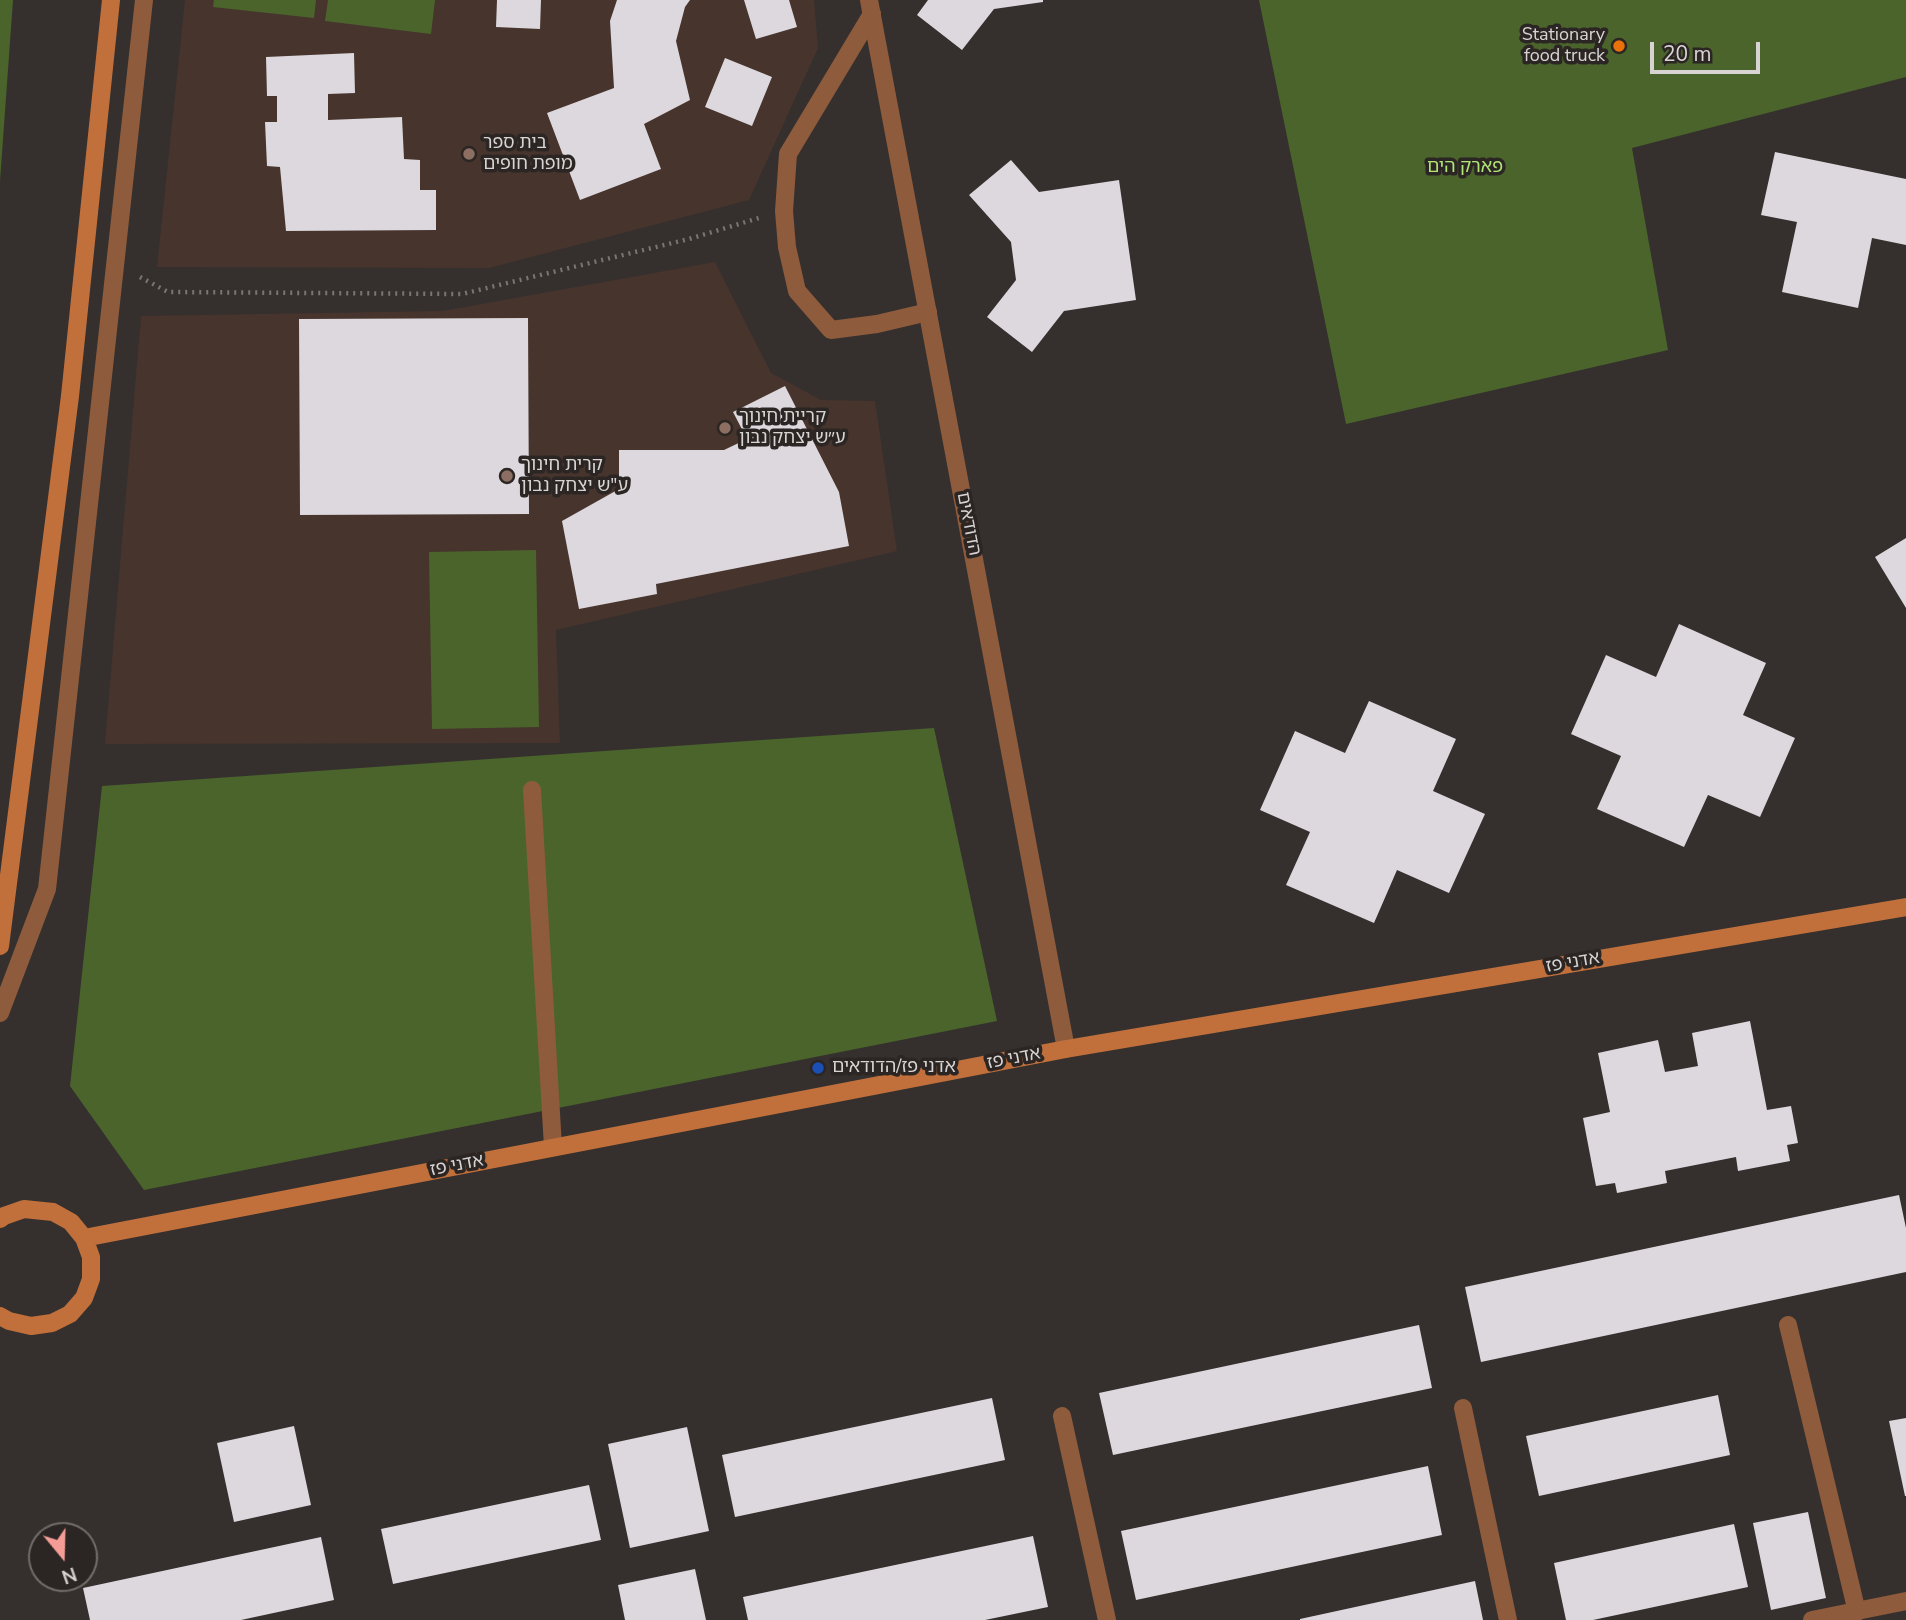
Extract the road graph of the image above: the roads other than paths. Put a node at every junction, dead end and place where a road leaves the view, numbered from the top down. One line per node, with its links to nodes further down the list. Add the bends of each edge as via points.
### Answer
1 (111, 0): 7 (street, via 70,396)
2 (144, 0): 8 (street, via 47,888)
3 (871, 7): 4 (street, הדודאים); 4 (street, via 788,154 787,247 797,291 831,330)
4 (928, 312): 9 (street, הדודאים)
5 (532, 790): 10 (street)
6 (1906, 907): 9 (street, אדני פז)
7 (0, 946)
8 (0, 1013)
9 (1066, 1049): 10 (street, אדני פז)
10 (553, 1147): 12 (street, אדני פז)
11 (1, 1213): 12 (street, via 24,1209 53,1212 71,1222)
12 (84, 1238): 13 (street, via 92,1257 91,1279 84,1298 70,1314 31,1326)
13 (0, 1316)
14 (1788, 1325): 18 (street)
15 (1463, 1408): 20 (street)
16 (1062, 1416): 19 (street)
17 (1906, 1601): 18 (street)
18 (1857, 1612): 21 (street)
19 (1107, 1620)
20 (1508, 1620)
21 (1812, 1620)

